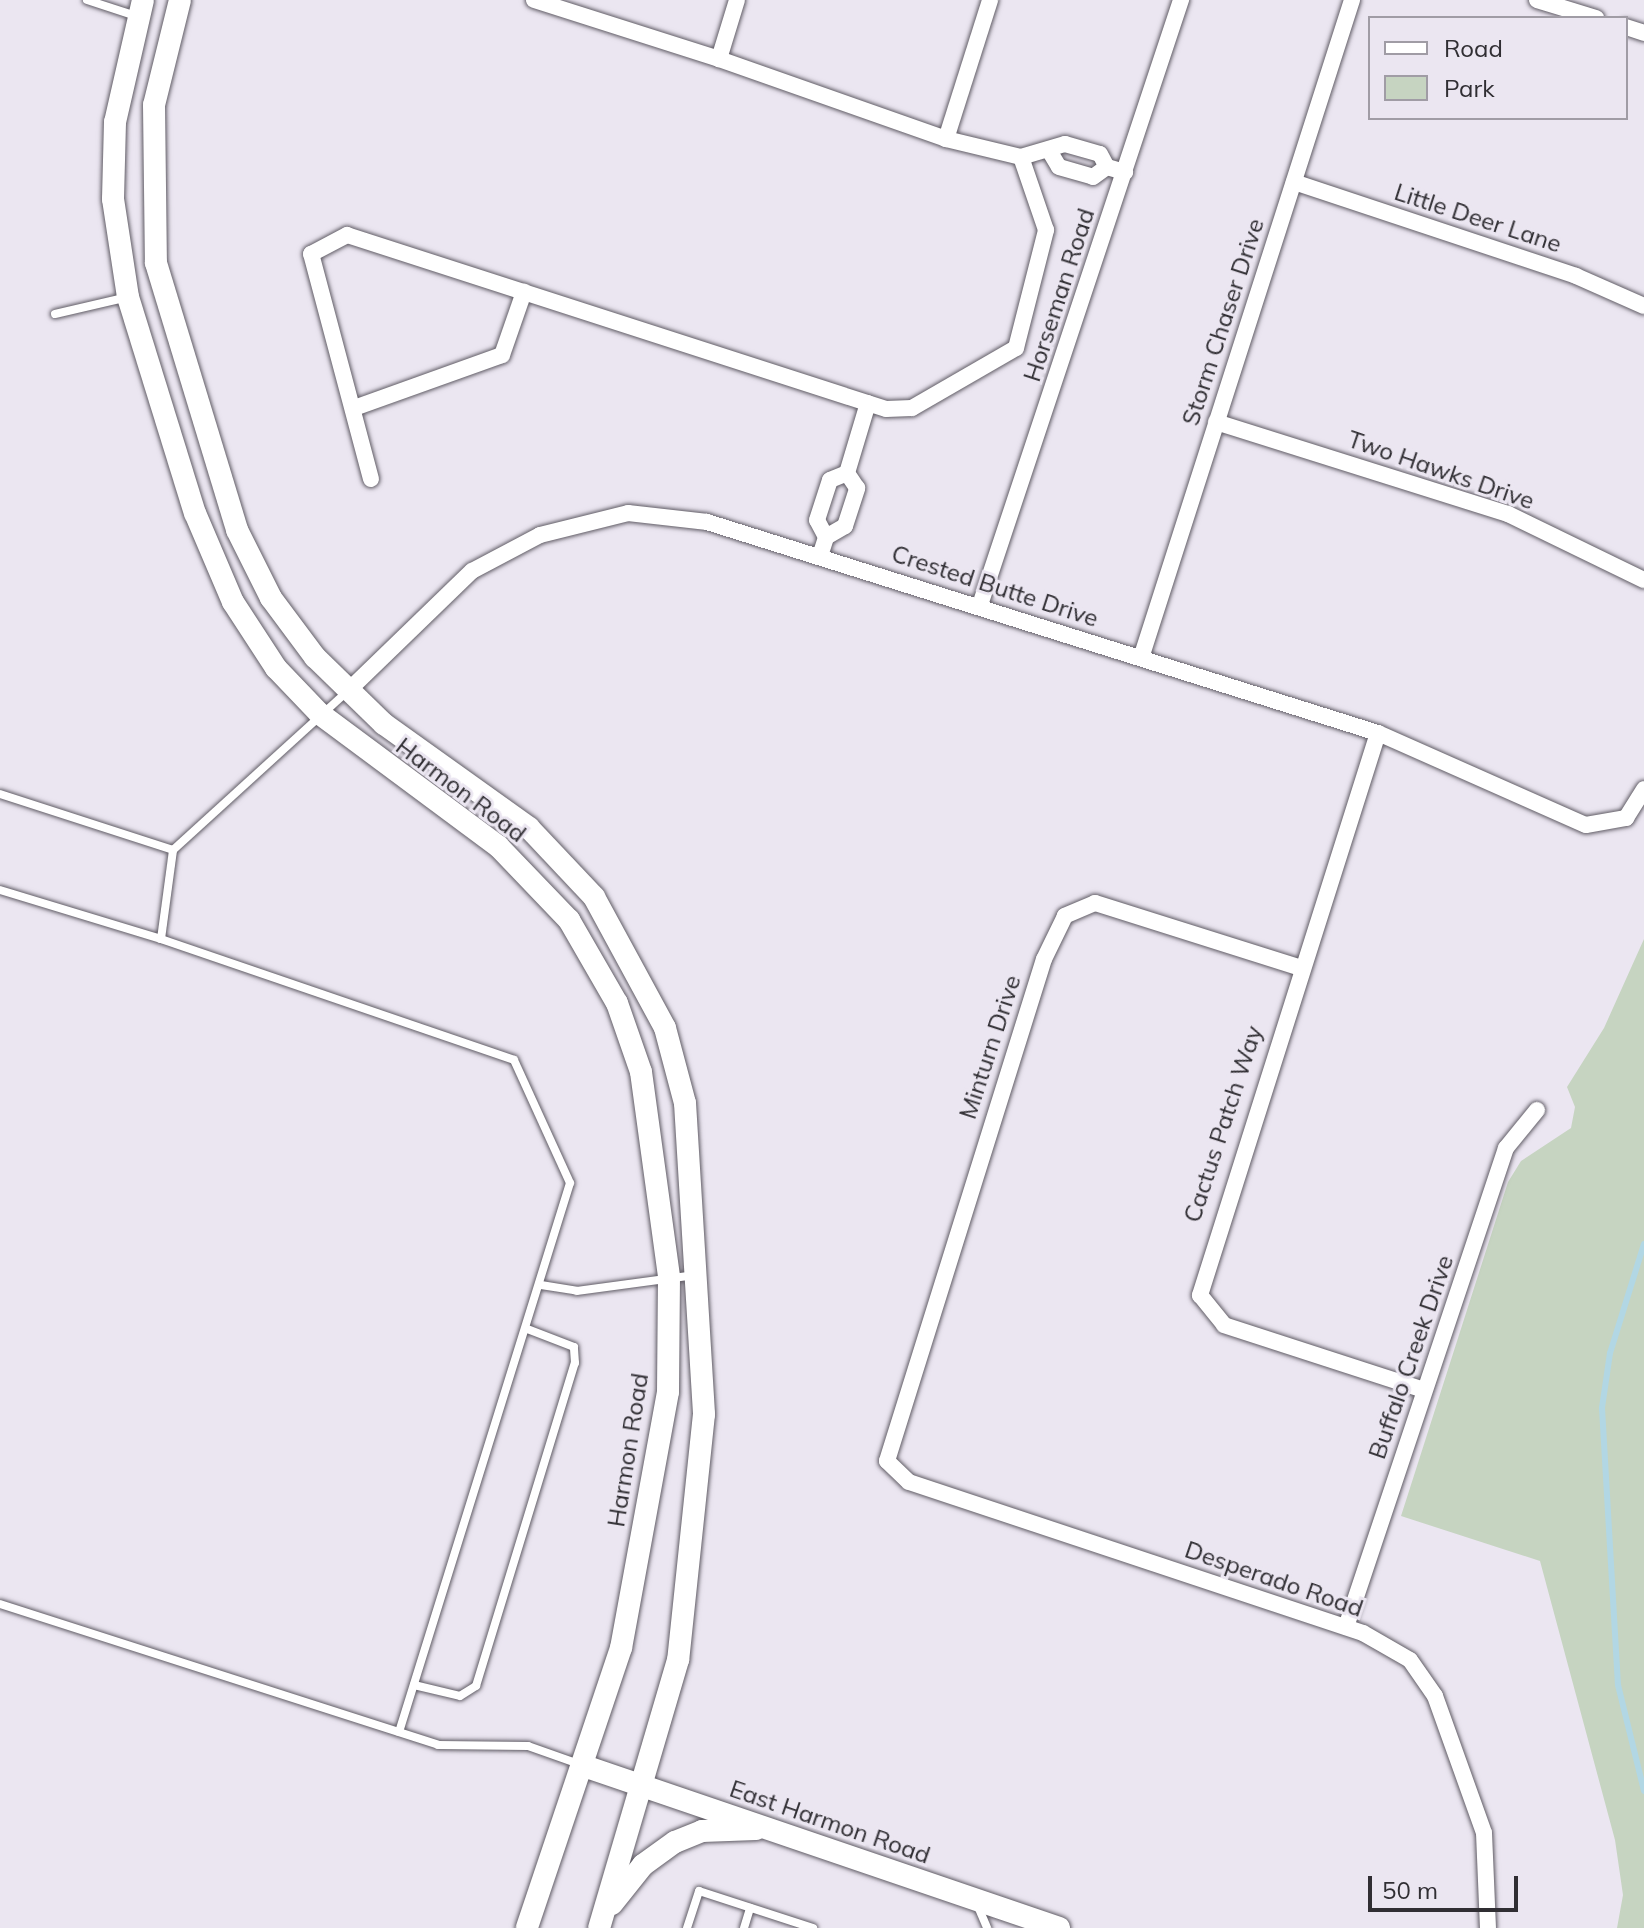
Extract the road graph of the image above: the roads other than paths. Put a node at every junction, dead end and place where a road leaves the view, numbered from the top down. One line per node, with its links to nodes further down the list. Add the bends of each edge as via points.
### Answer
1 (87, 0): 9 (lane)
2 (180, 0): 32 (street, Harmon Road, via 154,105 156,263 237,530 271,598)
3 (534, 0): 11 (street)
4 (737, 0): 11 (street)
5 (990, 0): 12 (street)
6 (1181, 0): 16 (street, Horseman Road)
7 (1352, 0): 17 (street, Storm Chaser Drive)
8 (1537, 0): 10 (street)
9 (140, 8): 19 (street, Harmon Road, via 115,122 113,199)
10 (1589, 16)
11 (719, 59): 12 (street)
12 (946, 139): 14 (street)
13 (1050, 152): 14 (street); 15 (street, via 1065,144 1100,154); 15 (street, via 1059,167 1093,177)
14 (1021, 157): 22 (street, via 1046,230 1016,348 912,408)
15 (1107, 167): 16 (street)
16 (1125, 172): 30 (street, Horseman Road)
17 (1294, 182): 20 (street, Little Deer Lane, via 1576,276); 24 (street, Storm Chaser Drive)
18 (524, 292): 22 (street); 23 (street, via 502,355); 23 (street, via 347,235 311,254)
19 (128, 297): 21 (lane); 33 (street, Harmon Road, via 195,513 233,602 276,668)
20 (1644, 306)
21 (55, 314)
22 (868, 403): 25 (street)
23 (354, 408): 26 (street)
24 (1216, 422): 29 (street, Two Hawks Drive, via 1508,514); 31 (street, Storm Chaser Drive)
25 (847, 473): 27 (street, via 830,480 817,520); 27 (street, via 857,488 845,526)
26 (371, 479)
27 (826, 537): 28 (street)
28 (820, 556): 30 (street, Crested Butte Drive); 32 (street, Crested Butte Drive, via 707,522 628,513 540,535 472,571)
29 (1644, 580)
30 (980, 605): 31 (street, Crested Butte Drive)
31 (1141, 658): 34 (street, Crested Butte Drive)
32 (349, 690): 33 (lane); 42 (street, Harmon Road, via 529,828 594,897 635,960 665,1028 685,1103)
33 (320, 714): 37 (lane); 43 (street, Harmon Road, via 498,846 569,920 617,1003 641,1072)
34 (1378, 733): 35 (street, Crested Butte Drive, via 1586,825 1626,818); 40 (street, Cactus Patch Way)
35 (1644, 789)
36 (0, 794): 37 (lane)
37 (173, 850): 39 (lane)
38 (0, 890): 39 (lane)
39 (161, 939): 44 (lane, via 514,1060 570,1183)
40 (1298, 967): 46 (street, Cactus Patch Way, via 1200,1295 1224,1325); 47 (street, Minturn Drive, via 1095,903 1065,916 1044,959)
41 (1537, 1110): 46 (street, Buffalo Creek Drive, via 1506,1148)
42 (700, 1275): 43 (lane); 53 (street, Harmon Road, via 704,1414 678,1660)
43 (669, 1277): 44 (lane, via 577,1291); 52 (street, Harmon Road, via 668,1392 621,1648)
44 (541, 1285): 45 (lane)
45 (527, 1329): 50 (lane); 50 (lane, via 574,1347 575,1363 476,1686 460,1696)
46 (1424, 1390): 49 (street, Buffalo Creek Drive)
47 (891, 1430): 49 (street, Desperado Road, via 887,1461 909,1482)
48 (0, 1604): 51 (lane)
49 (1346, 1627): 66 (street, Desperado Road, via 1410,1660 1435,1696 1484,1833)
50 (414, 1685): 51 (lane)
51 (399, 1732): 52 (lane, via 438,1745 528,1746)
52 (584, 1766): 53 (street, East Harmon Road); 61 (street, Harmon Road)
53 (645, 1787): 54 (street, East Harmon Road); 58 (street, Harmon Road)
54 (770, 1828): 55 (street, East Harmon Road); 58 (street, via 702,1831 675,1842 643,1865)
55 (975, 1899): 60 (street, East Harmon Road); 65 (lane)
56 (750, 1908): 57 (lane, via 699,1891); 63 (lane); 64 (lane)
57 (691, 1917): 59 (lane); 62 (lane)
58 (601, 1921)
59 (704, 1921)
60 (1045, 1926)
61 (527, 1928)
62 (687, 1928)
63 (744, 1928)
64 (813, 1928)
65 (987, 1928)
66 (1488, 1928)

